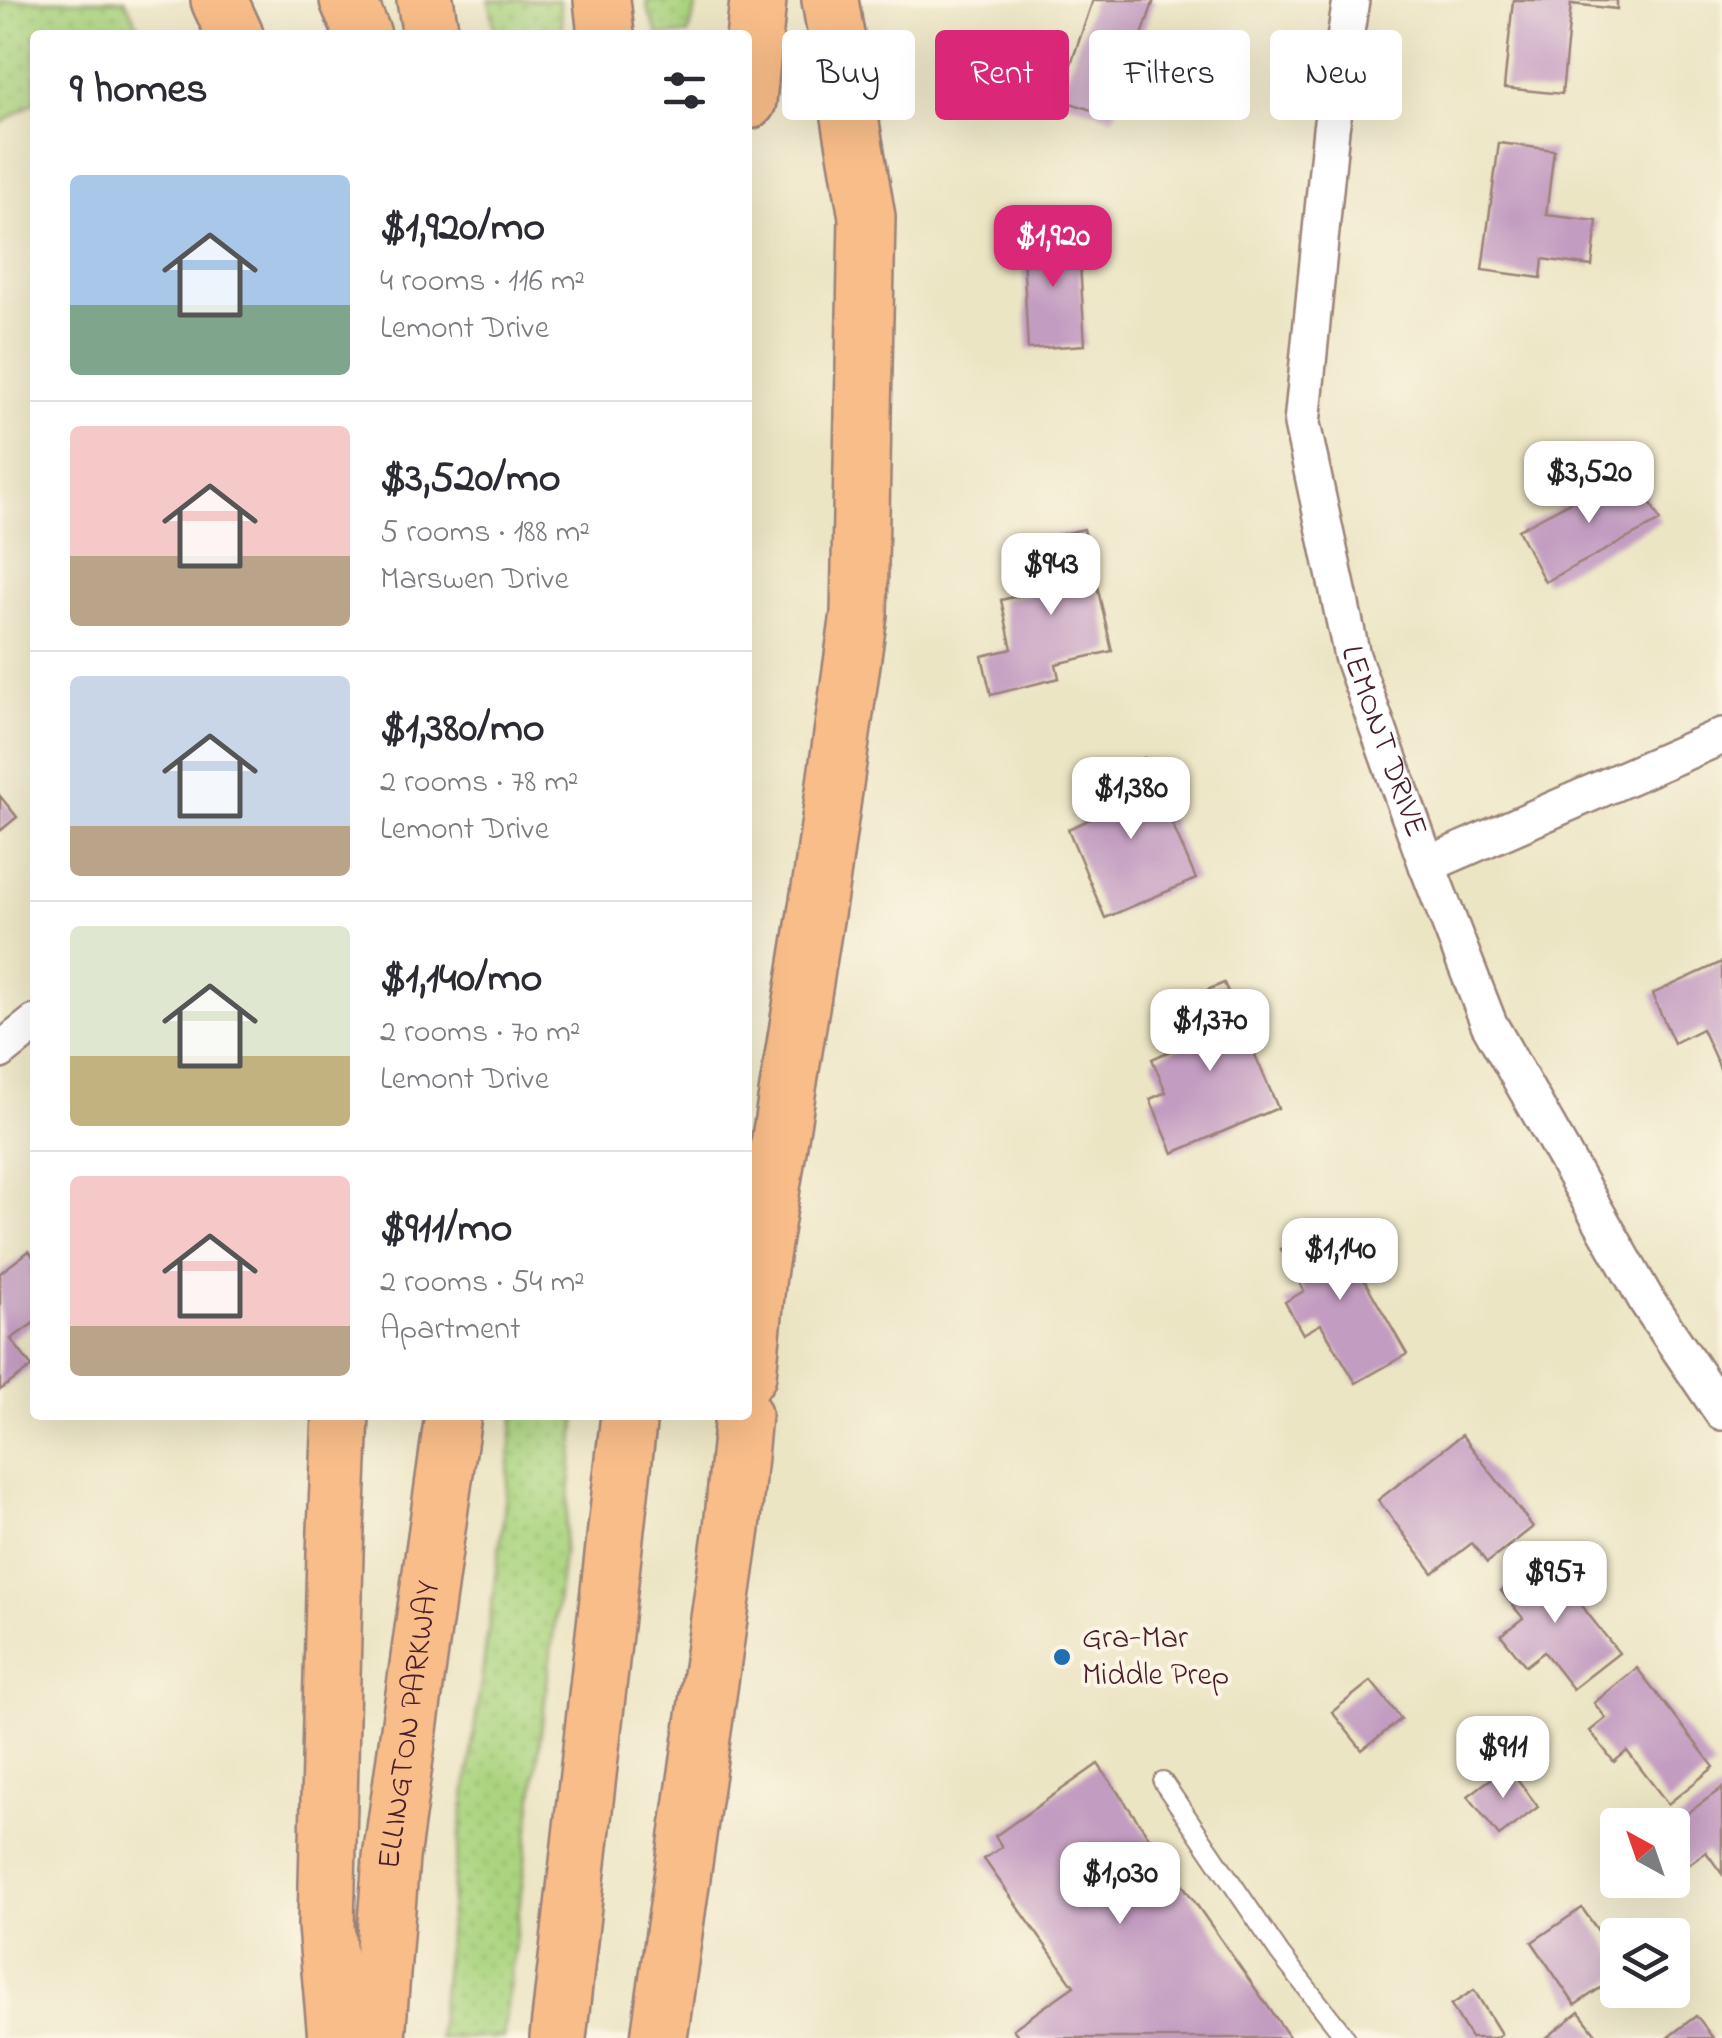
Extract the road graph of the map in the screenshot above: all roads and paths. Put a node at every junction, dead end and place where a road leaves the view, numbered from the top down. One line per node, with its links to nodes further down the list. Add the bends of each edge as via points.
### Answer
1 (219, 0): 8 (highway)
2 (348, 0): 9 (highway)
3 (425, 0): 10 (highway)
4 (602, 0): 11 (highway)
5 (758, 0): 12 (highway)
6 (830, 0): 17 (highway, via 867,217 859,614)
7 (1351, 0): 14 (street, LEMONT DRIVE, via 1331,129 1302,424 1352,656)
8 (233, 30)
9 (361, 30)
10 (430, 30)
11 (605, 30)
12 (752, 60)
13 (1722, 736): 14 (street)
14 (1428, 865): 18 (street, LEMONT DRIVE, via 1490,1024 1648,1302)
15 (30, 1027): 16 (street)
16 (0, 1050)
17 (752, 1335)
18 (1722, 1412)
19 (341, 1420): 24 (highway, via 326,1926)
20 (452, 1420): 25 (highway, ELLINGTON PARKWAY, via 392,1858)
21 (629, 1420): 26 (highway)
22 (743, 1420): 27 (highway)
23 (1163, 1782): 28 (lane)
24 (336, 2038)
25 (377, 2038)
26 (558, 2038)
27 (659, 2038)
28 (1346, 2038)

